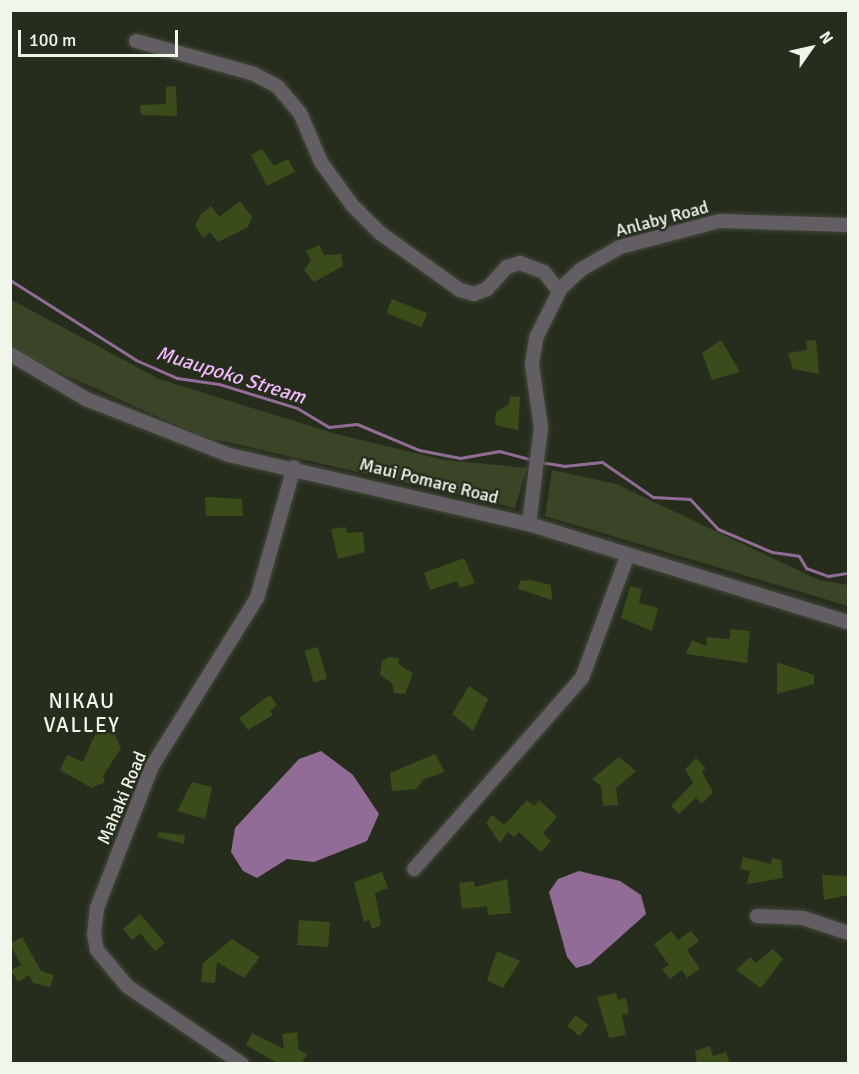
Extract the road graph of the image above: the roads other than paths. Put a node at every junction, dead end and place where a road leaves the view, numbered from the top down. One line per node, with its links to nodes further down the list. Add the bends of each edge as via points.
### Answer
1 (136, 41): 3 (street, via 254,74 278,87 300,113 321,162 347,199 380,233 460,290 474,294 487,289 507,267 520,263 544,272)
2 (849, 225): 3 (street, Anlaby Road, via 720,221 620,247 580,270)
3 (559, 291): 6 (street, Anlaby Road, via 536,338 532,364 541,428)
4 (10, 354): 5 (street, Maui Pomare Road, via 86,399 184,440)
5 (294, 467): 6 (street, Maui Pomare Road); 12 (street, Mahaki Road, via 257,598 152,766 98,908 97,950 127,986)
6 (529, 524): 7 (street, Maui Pomare Road)
7 (627, 557): 8 (street, Maui Pomare Road); 9 (street, via 582,678)
8 (849, 622)
9 (414, 869)
10 (757, 916): 11 (street, via 802,918)
11 (849, 933)
12 (242, 1064)

